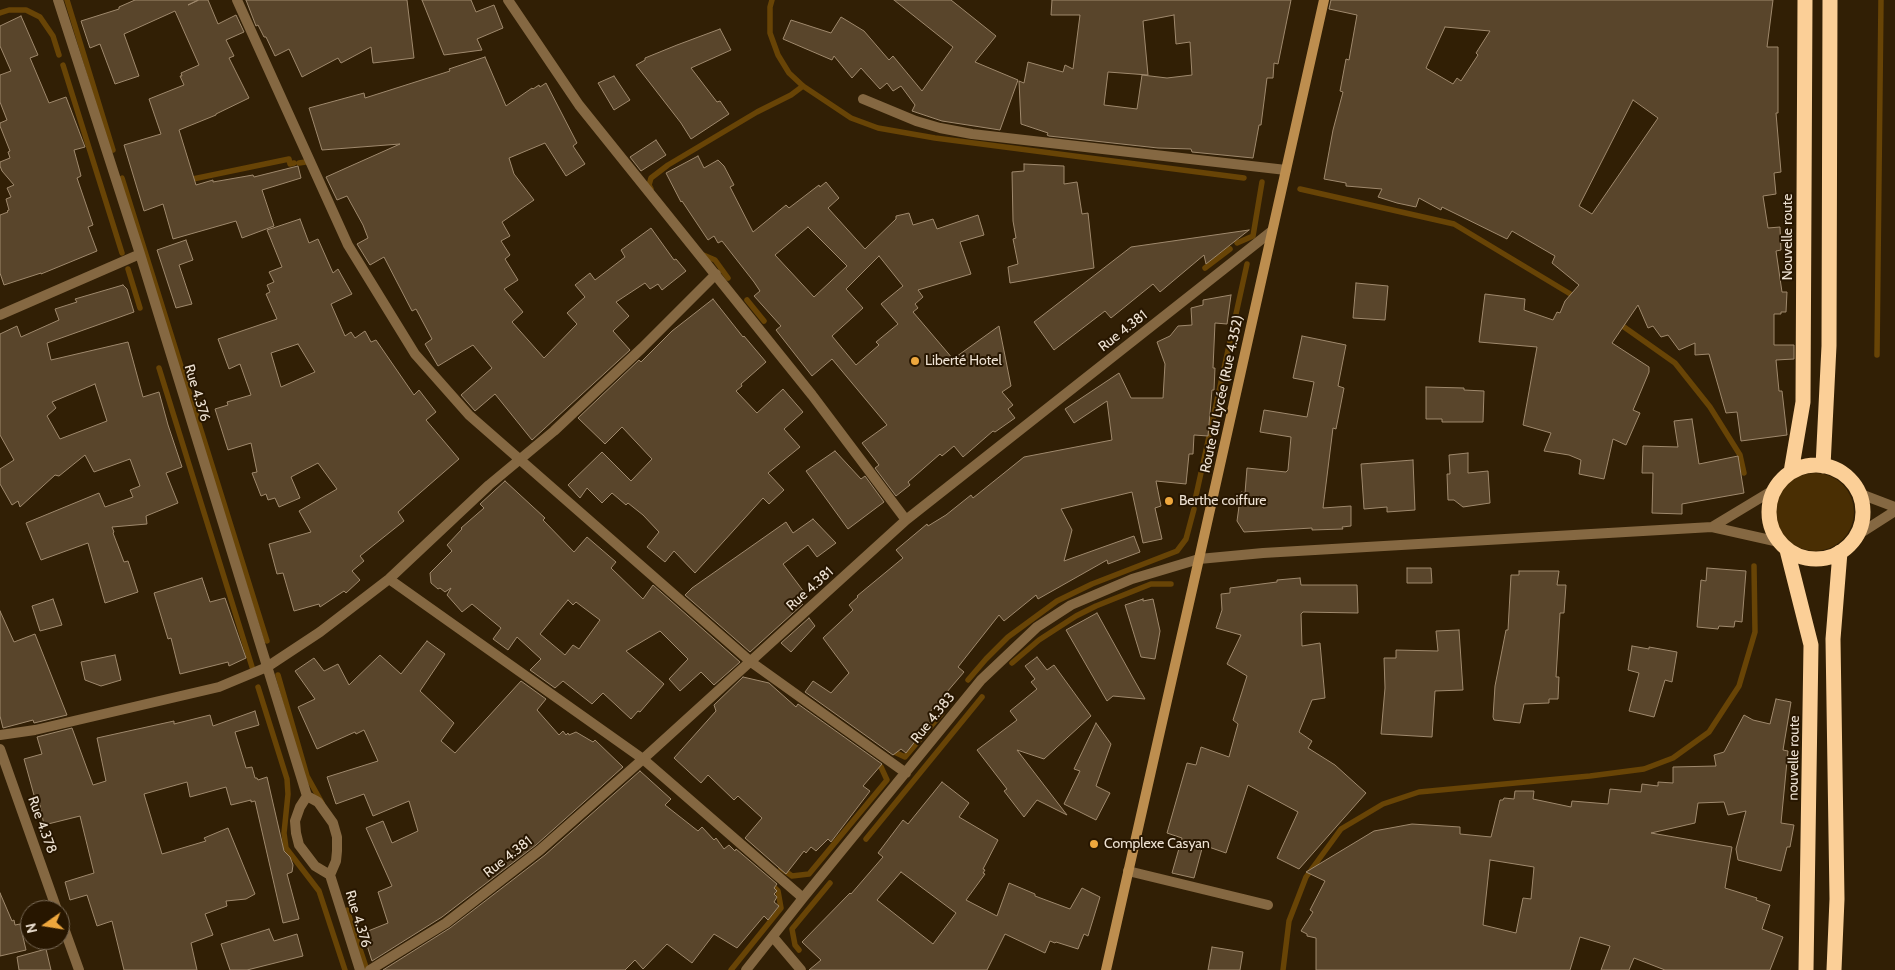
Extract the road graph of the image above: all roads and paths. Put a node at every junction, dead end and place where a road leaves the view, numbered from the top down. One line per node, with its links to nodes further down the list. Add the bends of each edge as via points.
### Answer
1 (58, 0): 10 (street, Rue 4.376)
2 (237, 0): 13 (street, via 348,246 415,354 469,416)
3 (508, 0): 11 (street, via 579,105)
4 (1324, 0): 8 (main road, Route du Lycée (Rue 4.352))
5 (1805, 0): 15 (highway, Nouvelle route, via 1803,402)
6 (1830, 0): 14 (highway, via 1829,346)
7 (863, 99): 8 (street, via 916,121 972,134)
8 (1286, 170): 9 (main road, Route du Lycée (Rue 4.352))
9 (1272, 231): 20 (street, Rue 4.381); 25 (main road, Route du Lycée (Rue 4.352))
10 (140, 254): 12 (street); 28 (street, Rue 4.376)
11 (716, 274): 13 (street, via 642,348); 20 (street)
12 (0, 315)
13 (519, 460): 26 (street); 27 (street)
14 (1823, 466): 15 (highway); 17 (highway, via 1844,475)
15 (1791, 472): 16 (highway)
16 (1775, 489): 21 (street); 23 (highway, via 1769,510 1770,521)
17 (1858, 492): 18 (street); 22 (highway, via 1862,514)
18 (1895, 507)
19 (1895, 511): 22 (street)
20 (906, 520): 27 (street, Rue 4.381)
21 (1712, 527): 23 (street); 25 (street, Rue 4.383)
22 (1856, 536): 24 (highway)
23 (1783, 546): 24 (highway, via 1797,556 1819,559); 47 (highway, nouvelle route, via 1811,645)
24 (1840, 552): 48 (highway, via 1832,639)
25 (1200, 559): 32 (street, Rue 4.383, via 1124,582 1071,605 1037,627 981,680); 34 (main road, Route du Lycée (Rue 4.352))
26 (389, 578): 28 (street, via 320,632); 31 (street)
27 (751, 662): 31 (street, Rue 4.381); 32 (street)
28 (267, 667): 29 (street, via 219,687 35,730); 33 (street, Rue 4.376)
29 (0, 735)
30 (0, 749): 37 (street, Rue 4.378)
31 (643, 759): 36 (street); 43 (street, Rue 4.381, via 540,850 454,916)
32 (906, 773): 36 (street, Rue 4.383)
33 (307, 796): 35 (street, via 318,802 333,823 338,852); 35 (street, via 295,821 298,839 307,858)
34 (1128, 871): 38 (street); 46 (main road, Route du Lycée (Rue 4.352))
35 (330, 875): 42 (street, Rue 4.376)
36 (803, 898): 39 (street, Rue 4.383)
37 (53, 900)
38 (1268, 905)
39 (773, 937): 44 (street, Rue 4.383); 45 (street)
40 (70, 945): 41 (street)
41 (79, 970)
42 (360, 970)
43 (370, 970)
44 (746, 970)
45 (801, 970)
46 (1106, 970)
47 (1806, 970)
48 (1834, 970)

